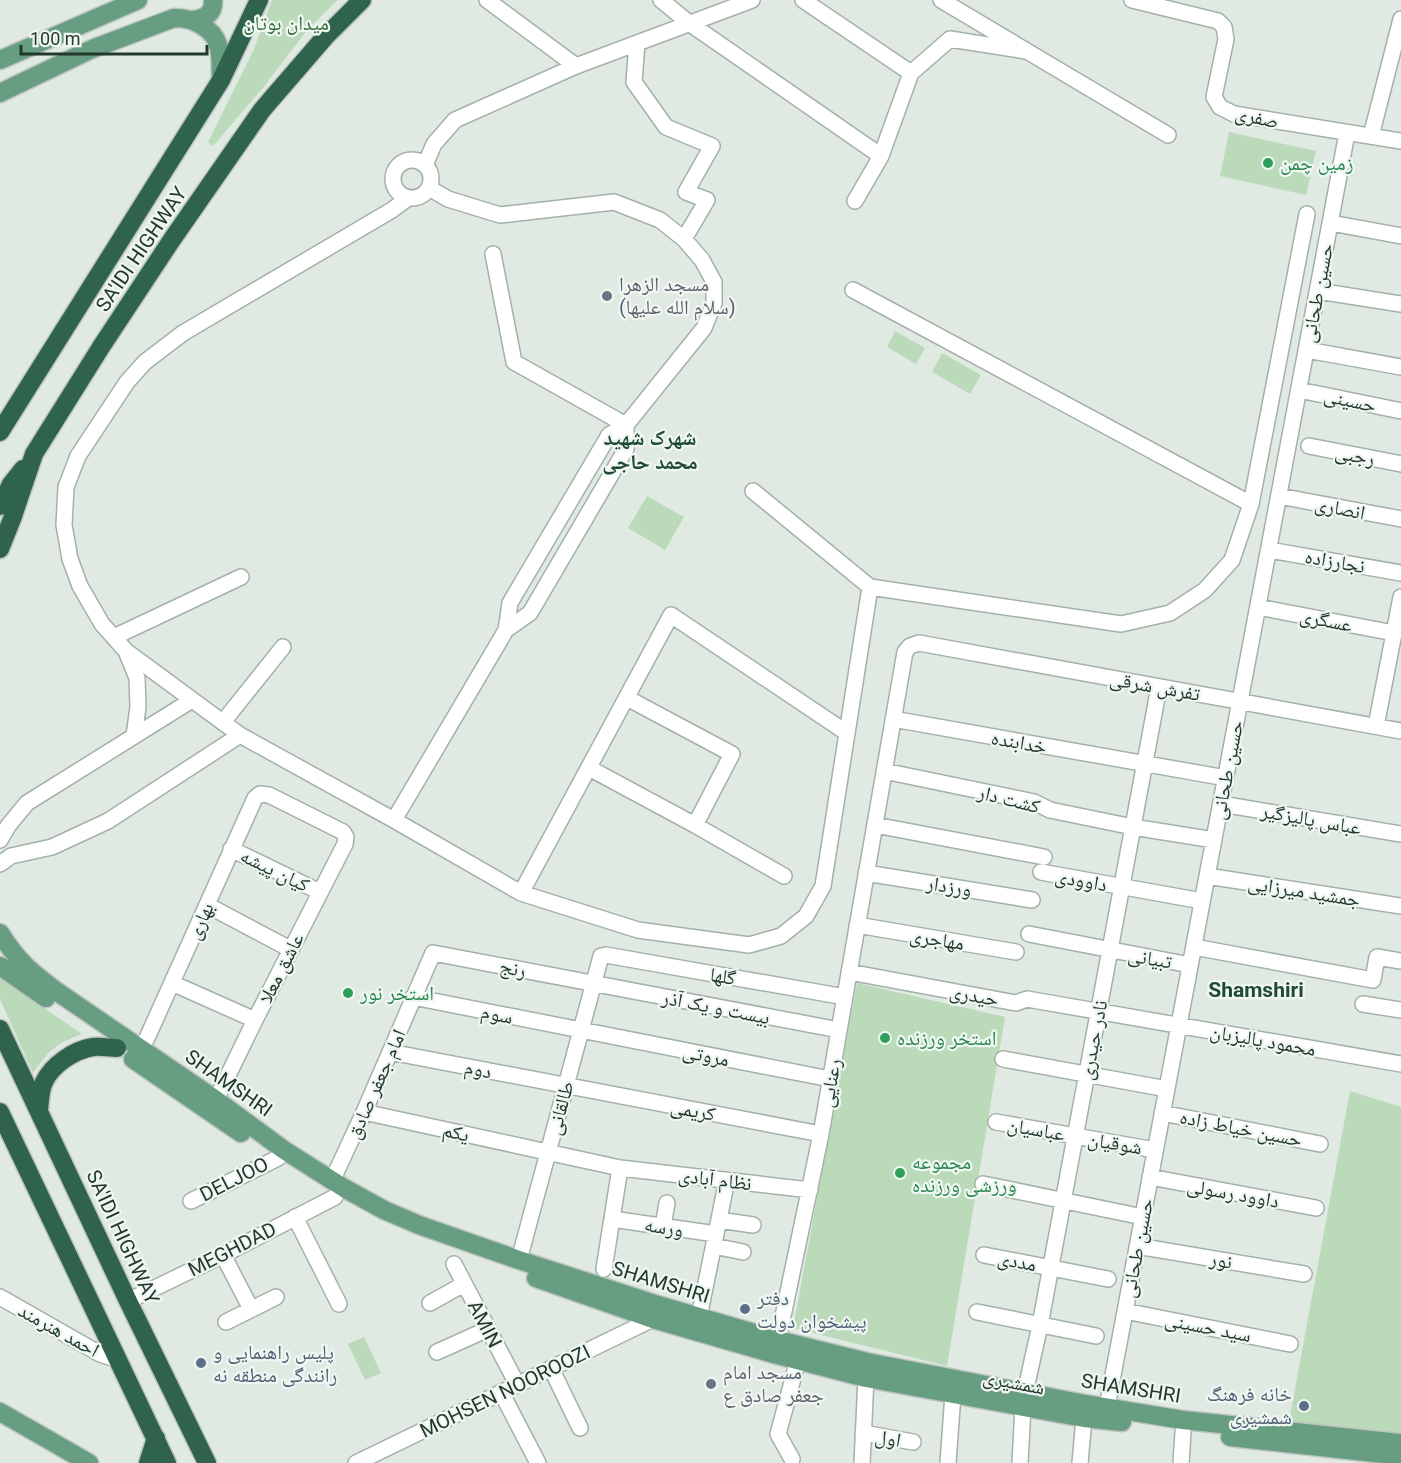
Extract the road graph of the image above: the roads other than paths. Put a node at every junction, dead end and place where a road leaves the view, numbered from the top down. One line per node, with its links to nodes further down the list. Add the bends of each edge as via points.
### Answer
1 (138, 0): 16 (main road)
2 (213, 0): 12 (main road, via 208,16)
3 (259, 0): 19 (highway, SA'IDI HIGHWAY)
4 (362, 0): 45 (highway, SA'IDI HIGHWAY, via 317,45 262,110 171,241)
5 (488, 0): 17 (street)
6 (660, 0): 13 (street)
7 (752, 0): 13 (street)
8 (803, 0): 18 (street)
9 (941, 0): 15 (street)
10 (1132, 0): 21 (street, صفری, via 1218,21 1224,27 1226,39 1214,97 1220,107 1234,114)
11 (1401, 19): 23 (street)
12 (194, 20): 19 (main road, via 217,39); 20 (main road, via 162,21)
13 (689, 23): 14 (street); 25 (street)
14 (637, 43): 17 (street); 33 (street, via 634,82 666,127 712,146 686,192 707,200)
15 (1026, 51): 18 (street, via 950,39); 22 (street)
16 (0, 60)
17 (576, 66): 26 (street, via 456,120 434,144)
18 (911, 73): 25 (street)
19 (221, 80): 43 (highway, SA'IDI HIGHWAY)
20 (0, 93)
21 (1347, 133): 23 (street, صفری); 31 (street, حسین طحانی)
22 (1168, 135)
23 (1371, 136): 24 (street, صفری)
24 (1401, 141)
25 (881, 156): 29 (street)
26 (425, 165): 27 (street, via 431,175); 28 (street, via 406,160 393,174 398,192)
27 (429, 188): 28 (street, via 421,196); 33 (street, via 448,199 500,215 614,202 660,220)
28 (408, 198): 61 (street, via 183,333 145,362 127,382 78,456 66,487 64,525 80,586)
29 (855, 201)
30 (1306, 214): 49 (street)
31 (1330, 223): 32 (street); 36 (street, حسین طحانی)
32 (1401, 236)
33 (684, 239): 42 (street, via 714,282 714,303 704,328)
34 (494, 254): 42 (street, via 514,362)
35 (853, 290): 49 (street)
36 (1318, 291): 37 (street); 38 (street, حسین طحانی)
37 (1401, 304)
38 (1306, 350): 39 (street); 40 (street, حسین طحانی)
39 (1401, 367)
40 (1299, 390): 41 (street, حسینی); 48 (street, حسین طحانی)
41 (1401, 411)
42 (626, 425): 60 (street, via 609,435 556,524 510,603); 60 (street, via 626,449 530,613)
43 (0, 432)
44 (1309, 446): 46 (street, رجبی)
45 (34, 454): 50 (highway); 52 (highway, SA'IDI HIGHWAY)
46 (1401, 464)
47 (753, 491): 56 (street)
48 (1279, 496): 51 (street, انصاری); 53 (street, حسین طحانی)
49 (1251, 504): 56 (street, via 1232,560 1205,590 1170,613 1121,624)
50 (0, 506)
51 (1401, 519)
52 (0, 549)
53 (1269, 550): 54 (street, نجارزاده); 58 (street, حسین طحانی)
54 (1401, 573)
55 (241, 577): 61 (street)
56 (870, 587): 73 (street)
57 (1401, 597): 59 (street)
58 (1258, 607): 59 (street, عسگری); 68 (street, حسین طحانی)
59 (1397, 627): 71 (street)
60 (506, 630): 82 (street)
61 (114, 638): 64 (street)
62 (910, 646): 65 (street, تفرش شرقی, via 919,644); 69 (street, رعنایی, via 905,652)
63 (283, 647): 70 (street)
64 (126, 651): 67 (street); 75 (street, via 137,678)
65 (1159, 687): 68 (street, تفرش شرقی); 76 (street, نادر حیدری)
66 (627, 698): 73 (street, via 671,615); 77 (street); 83 (street, via 732,754)
67 (192, 700): 70 (street); 75 (street)
68 (1240, 702): 71 (street, تفرش شرقی); 79 (street, حسین طحانی)
69 (893, 719): 76 (street, خدابنده); 78 (street, رعنایی)
70 (223, 722): 74 (street)
71 (1376, 726): 72 (street, تفرش شرقی)
72 (1401, 731)
73 (847, 733): 96 (street, via 823,885 806,916 781,936 749,945 638,930)
74 (240, 735): 82 (street); 90 (street, via 108,821 52,847 11,856)
75 (134, 736): 87 (street, via 27,803)
76 (1145, 763): 79 (street, خدابنده); 85 (street, نادر حیدری)
77 (589, 768): 83 (street); 96 (street)
78 (884, 771): 84 (street, رعنایی); 85 (street, کشت دار)
79 (1226, 778): 81 (street, حسین طحانی)
80 (260, 794): 89 (street, بهاری); 95 (street, عاشق معلا, via 343,832 345,844)
81 (1221, 804): 86 (street, عباس پالیزگیر); 88 (street, حسین طحانی)
82 (394, 819): 96 (street)
83 (695, 825): 92 (street)
84 (875, 825): 91 (street, رعنایی); 94 (street, داوودی)
85 (1133, 827): 88 (street, کشت دار); 94 (street, نادر حیدری)
86 (1401, 834)
87 (0, 840)
88 (1214, 840): 93 (street, حسین طحانی)
89 (231, 849): 95 (street, کیان پیشه); 99 (street, بهاری)
90 (0, 864)
91 (867, 873): 97 (street, ورزدار); 101 (street, رعنایی)
92 (784, 876)
93 (1207, 876): 98 (street, حسین طحانی); 100 (street, جمشید میرزایی)
94 (1122, 887): 98 (street, داوودی); 106 (street, نادر حیدری)
95 (320, 891): 105 (street, عاشق معلا)
96 (521, 893)
97 (1032, 900)
98 (1202, 901): 104 (street, حسین طحانی)
99 (207, 905): 105 (street); 114 (street, بهاری)
100 (1401, 906)
101 (857, 925): 108 (street, مهاجری); 113 (street, رعنایی)
102 (0, 933): 127 (main road, SHAMSHRI, via 10,950 37,977)
103 (1029, 934): 106 (street, تبیانی)
104 (1194, 947): 110 (street, via 1373,980 1377,957); 111 (street, حسین طحانی)
105 (290, 949): 121 (street, عاشق معلا)
106 (1110, 951): 111 (street, تبیانی); 120 (street, نادر حیدری)
107 (432, 952): 115 (street, رنج); 116 (street, امام جعفر صادق)
108 (1016, 952)
109 (601, 956): 115 (street, طالقانی); 117 (street, گلها)
110 (1401, 961)
111 (1190, 965): 122 (street, حسین طحانی)
112 (0, 966): 126 (main road, SHAMSHRI)
113 (849, 972): 117 (street, رعنایی); 120 (street, حیدری, via 1016,1003 1027,999)
114 (172, 983): 121 (street); 127 (street, بهاری)
115 (594, 983): 124 (street, طالقانی); 125 (street, بیست و یک آذر)
116 (413, 997): 124 (street, سوم); 128 (street, امام جعفر صادق)
117 (845, 997): 125 (street, رعنایی)
118 (1363, 1004): 119 (street)
119 (1401, 1010)
120 (1098, 1012): 122 (street, حیدری); 131 (street, نادر حیدری)
121 (255, 1020): 135 (street, عاشق معلا)
122 (1179, 1026): 130 (street, محمود پالیزبان); 134 (street, حسین طحانی)
123 (0, 1029): 136 (highway, SA'IDI HIGHWAY)
124 (581, 1030): 132 (street, مروتی); 133 (street, طالقانی)
125 (839, 1030): 132 (street, رعنایی)
126 (117, 1048): 135 (main road, SHAMSHRI); 136 (highway, via 94,1047 61,1062 43,1083)
127 (140, 1049): 135 (main road, SHAMSHRI)
128 (390, 1052): 133 (street, دوم); 138 (street, امام جعفر صادق)
129 (1003, 1059): 131 (street)
130 (1401, 1064)
131 (1087, 1074): 134 (street); 142 (street, نادر حیدری)
132 (830, 1079): 141 (street, رعنایی)
133 (566, 1086): 141 (street, کریمی); 145 (street, طالقانی)
134 (1167, 1089): 139 (street, حسین طحانی)
135 (213, 1106): 146 (main road, SHAMSHRI)
136 (39, 1110): 176 (highway, SA'IDI HIGHWAY)
137 (0, 1112): 192 (highway)
138 (364, 1112): 145 (street, یکم); 151 (street, امام جعفر صادق)
139 (1162, 1113): 143 (street, حسین خیاط زاده); 144 (street, حسین طحانی)
140 (996, 1122): 142 (street, عباسیان)
141 (821, 1134): 152 (street, رعنایی)
142 (1075, 1136): 144 (street, شوقیان); 153 (street, نادر حیدری)
143 (1320, 1144)
144 (1155, 1150): 148 (street, حسین طحانی)
145 (548, 1152): 147 (street, یکم); 168 (street, طالقانی)
146 (281, 1154): 151 (main road, SHAMSHRI); 154 (street, DELJOO)
147 (620, 1168): 149 (street, نظام آبادی); 159 (street)
148 (1150, 1177): 156 (street, داوود رسولی); 158 (street, حسین طحانی)
149 (727, 1180): 152 (street, نظام آبادی); 162 (street)
150 (983, 1184): 153 (street)
151 (334, 1189): 157 (street, MEGHDAD); 168 (main road, SHAMSHRI)
152 (810, 1190): 189 (street, رعنایی)
153 (1063, 1200): 158 (street); 169 (street, نادر حیدری)
154 (191, 1201)
155 (667, 1203): 161 (street)
156 (1316, 1208)
157 (295, 1217): 165 (street, MEGHDAD); 178 (street)
158 (1143, 1217): 163 (street, حسین طحانی)
159 (612, 1219): 161 (street, ورسه); 170 (street)
160 (753, 1225): 162 (street)
161 (663, 1226): 162 (street, ورسه)
162 (716, 1233): 164 (street); 184 (street)
163 (1137, 1246): 171 (street, نور); 180 (street, حسین طحانی)
164 (743, 1252)
165 (223, 1255): 176 (street, MEGHDAD); 179 (street)
166 (984, 1255): 169 (street, مددی)
167 (454, 1264): 173 (street, AMIN)
168 (517, 1266): 181 (main road, SHAMSHRI)
169 (1051, 1268): 172 (street, مددی); 185 (street, نادر حیدری)
170 (604, 1269)
171 (1304, 1274)
172 (1108, 1279)
173 (464, 1284): 177 (street); 186 (street, AMIN)
174 (0, 1297): 192 (street, احمد هنرمند, via 100,1354)
175 (276, 1297): 179 (street)
176 (128, 1301): 213 (highway, SA'IDI HIGHWAY)
177 (430, 1303)
178 (339, 1304)
179 (251, 1309): 183 (street)
180 (1125, 1311): 188 (street, سید حسینی); 201 (street, حسین طحانی)
181 (656, 1312): 184 (main road, SHAMSHRI); 193 (street, MOHSEN NOOROOZI)
182 (977, 1312): 185 (street)
183 (225, 1322)
184 (698, 1324): 189 (main road, شمشیری)
185 (1040, 1324): 187 (street); 198 (street, نادر حیدری)
186 (488, 1329): 190 (street); 195 (street, AMIN)
187 (1096, 1336)
188 (1290, 1344)
189 (776, 1347): 191 (main road, شمشیری)
190 (437, 1352)
191 (800, 1353): 194 (main road, شمشیری); 209 (street, via 778,1434)
192 (119, 1360): 205 (highway)
193 (551, 1368): 195 (street, MOHSEN NOOROOZI); 203 (street)
194 (866, 1370): 196 (main road, شمشیری); 204 (street)
195 (517, 1384): 197 (street, MOHSEN NOOROOZI)
196 (954, 1386): 198 (main road, شمشیری); 217 (street)
197 (501, 1392): 214 (street, MOHSEN NOOROOZI); 215 (street)
198 (1024, 1400): 199 (main road, شمشیری); 218 (street, نادر حیدری)
199 (1085, 1411): 201 (main road, شمشیری); 219 (street)
200 (0, 1412): 210 (main road)
201 (1106, 1414): 202 (main road, شمشیری)
202 (1183, 1426): 207 (main road, SHAMSHRI); 208 (main road, شمشیری); 220 (street)
203 (580, 1428)
204 (863, 1433): 206 (street, اول); 216 (street)
205 (156, 1438): 211 (highway); 212 (highway)
206 (913, 1442)
207 (1401, 1443)
208 (1401, 1456)
209 (792, 1459)
210 (89, 1463)
211 (148, 1463)
212 (167, 1463)
213 (207, 1463)
214 (356, 1463)
215 (538, 1463)
216 (862, 1463)
217 (948, 1463)
218 (1020, 1463)
219 (1080, 1463)
220 (1181, 1463)

